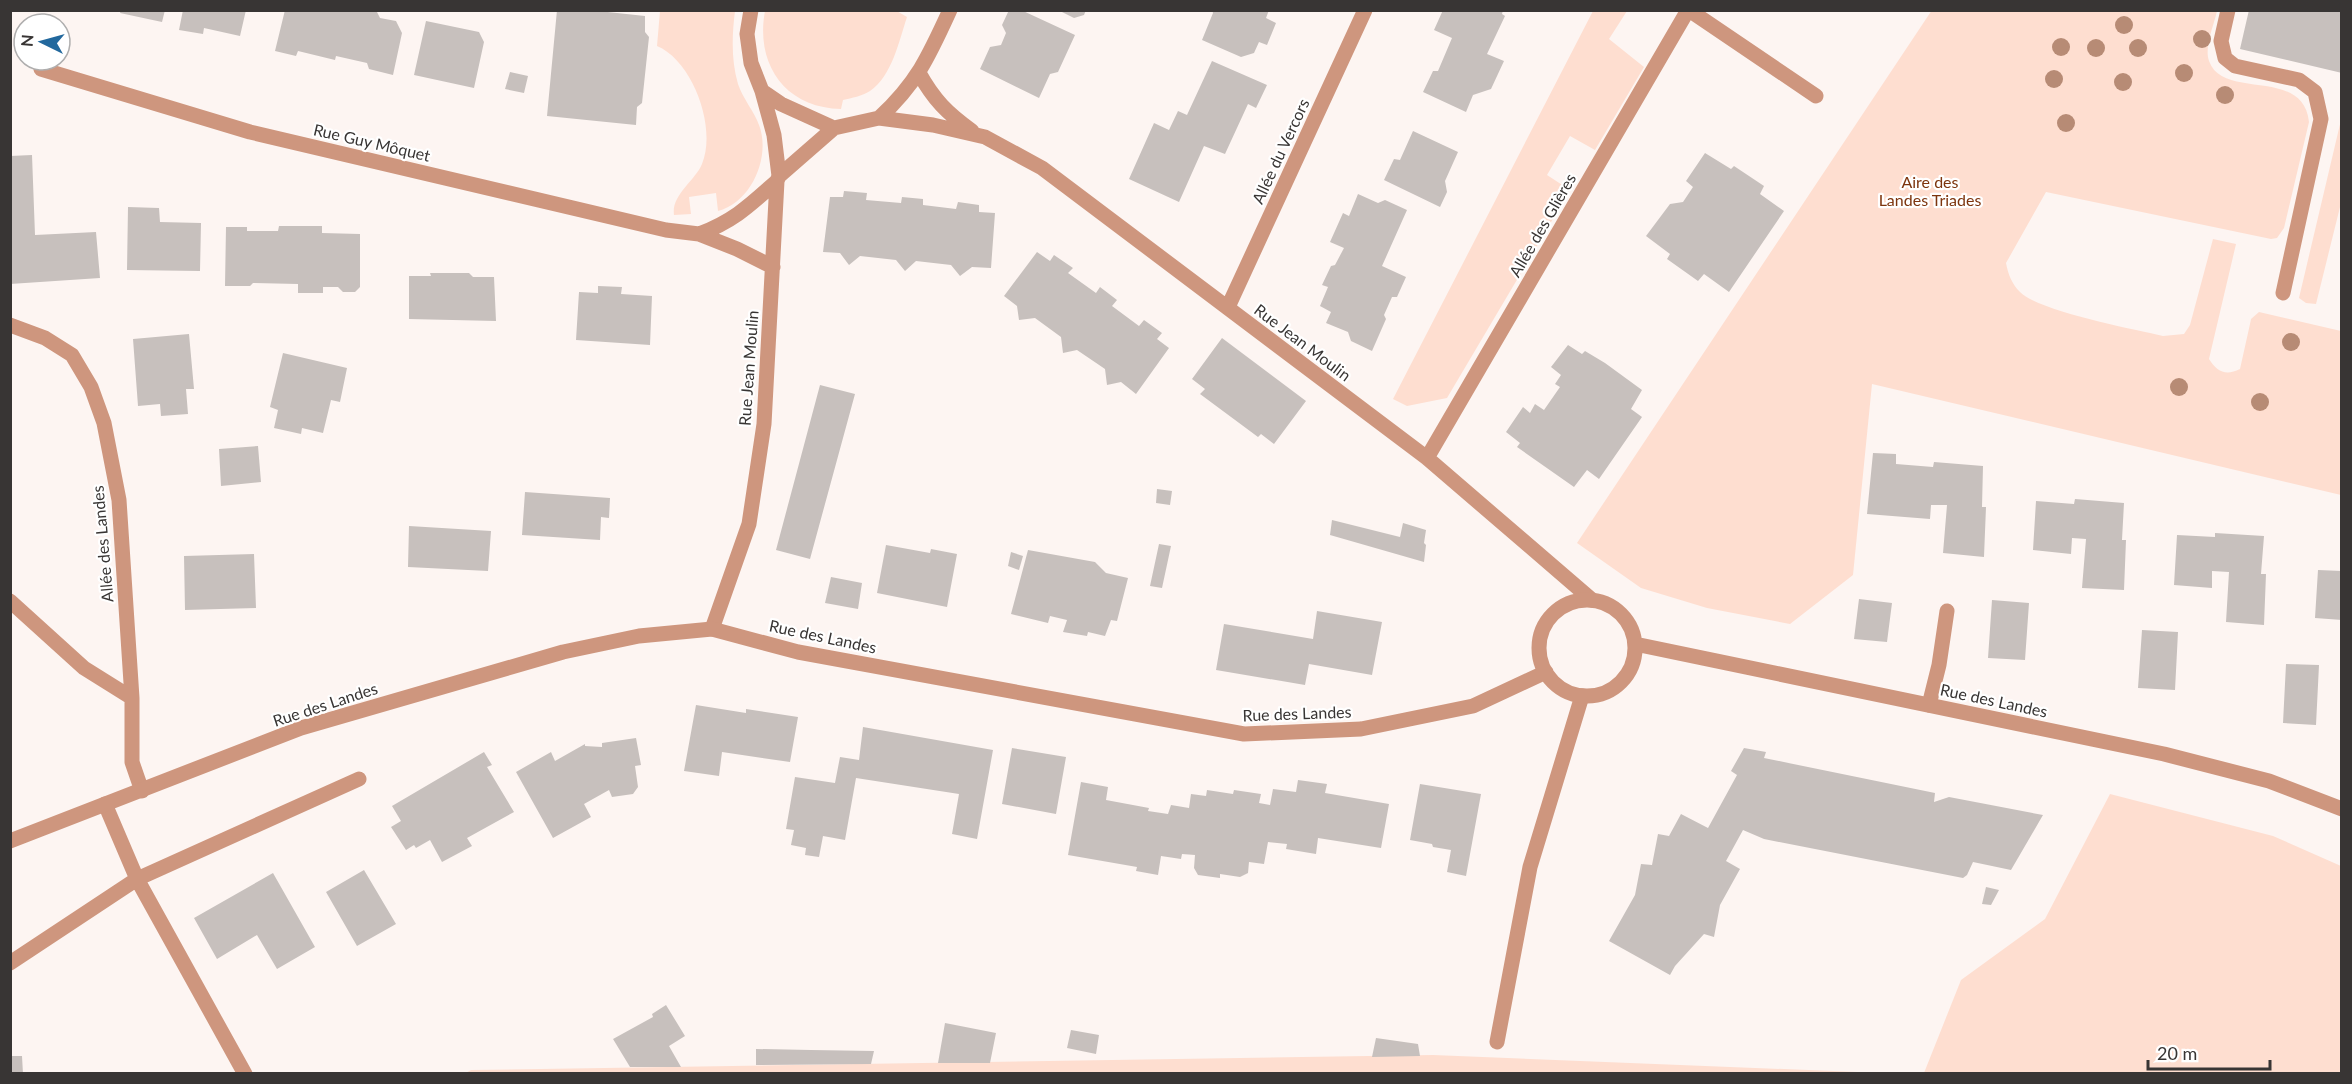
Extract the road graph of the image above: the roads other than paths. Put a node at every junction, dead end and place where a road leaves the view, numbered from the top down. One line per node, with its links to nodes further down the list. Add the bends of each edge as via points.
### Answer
1 (751, 10): 8 (street, via 747,34 751,63)
2 (950, 10): 7 (street)
3 (1365, 10): 17 (street, Allée du Vercors)
4 (1689, 10): 9 (street, Allée des Glières); 19 (street, Allée des Glières)
5 (2229, 10): 16 (street, via 2221,41 2225,58 2235,66 2299,80 2315,92 2321,119)
6 (51, 72): 14 (street, Rue Guy Môquet, via 250,132 666,230)
7 (919, 73): 10 (street); 12 (street, Rue Jean Moulin, via 946,112)
8 (762, 91): 11 (street); 13 (street, via 774,135)
9 (1816, 96)
10 (879, 118): 11 (street, Rue Jean Moulin); 12 (street, Rue Jean Moulin)
11 (834, 128): 13 (street, Rue Jean Moulin)
12 (976, 134): 17 (street, Rue Jean Moulin, via 1042,168)
13 (778, 178): 14 (street, Rue Guy Môquet, via 741,214); 15 (street, Rue Jean Moulin)
14 (699, 234): 15 (street, Rue Guy Môquet)
15 (772, 267): 23 (street, Rue Jean Moulin, via 764,424 749,524)
16 (2283, 293)
17 (1228, 307): 19 (street, Rue Jean Moulin)
18 (10, 325): 27 (street, Allée des Landes, via 45,338 72,355 91,387 104,423 119,500)
19 (1426, 458): 20 (street, Rue Jean Moulin)
20 (1592, 600): 24 (street, via 1623,615); 25 (street, via 1566,606 1547,623 1540,644)
21 (10, 601): 27 (street, via 84,668)
22 (1947, 611): 28 (street)
23 (712, 629): 25 (street, Rue des Landes, via 798,652 1244,734 1361,729 1473,706); 30 (street, Rue des Landes, via 639,636 563,652 301,728)
24 (1635, 644): 26 (street, via 1634,660 1621,682 1608,692); 28 (street, Rue des Landes)
25 (1546, 672): 26 (street, via 1567,692)
26 (1582, 696): 36 (street, via 1530,867)
27 (132, 698): 30 (street, Allée des Landes, via 132,762)
28 (1929, 705): 32 (street, Rue des Landes, via 2164,754 2269,781)
29 (359, 779): 34 (street)
30 (142, 790): 31 (street, Rue des Landes)
31 (105, 804): 33 (street, Rue des Landes); 34 (street)
32 (2342, 809)
33 (10, 841)
34 (137, 879): 35 (street); 37 (street)
35 (10, 963)
36 (1497, 1042)
37 (245, 1074)

